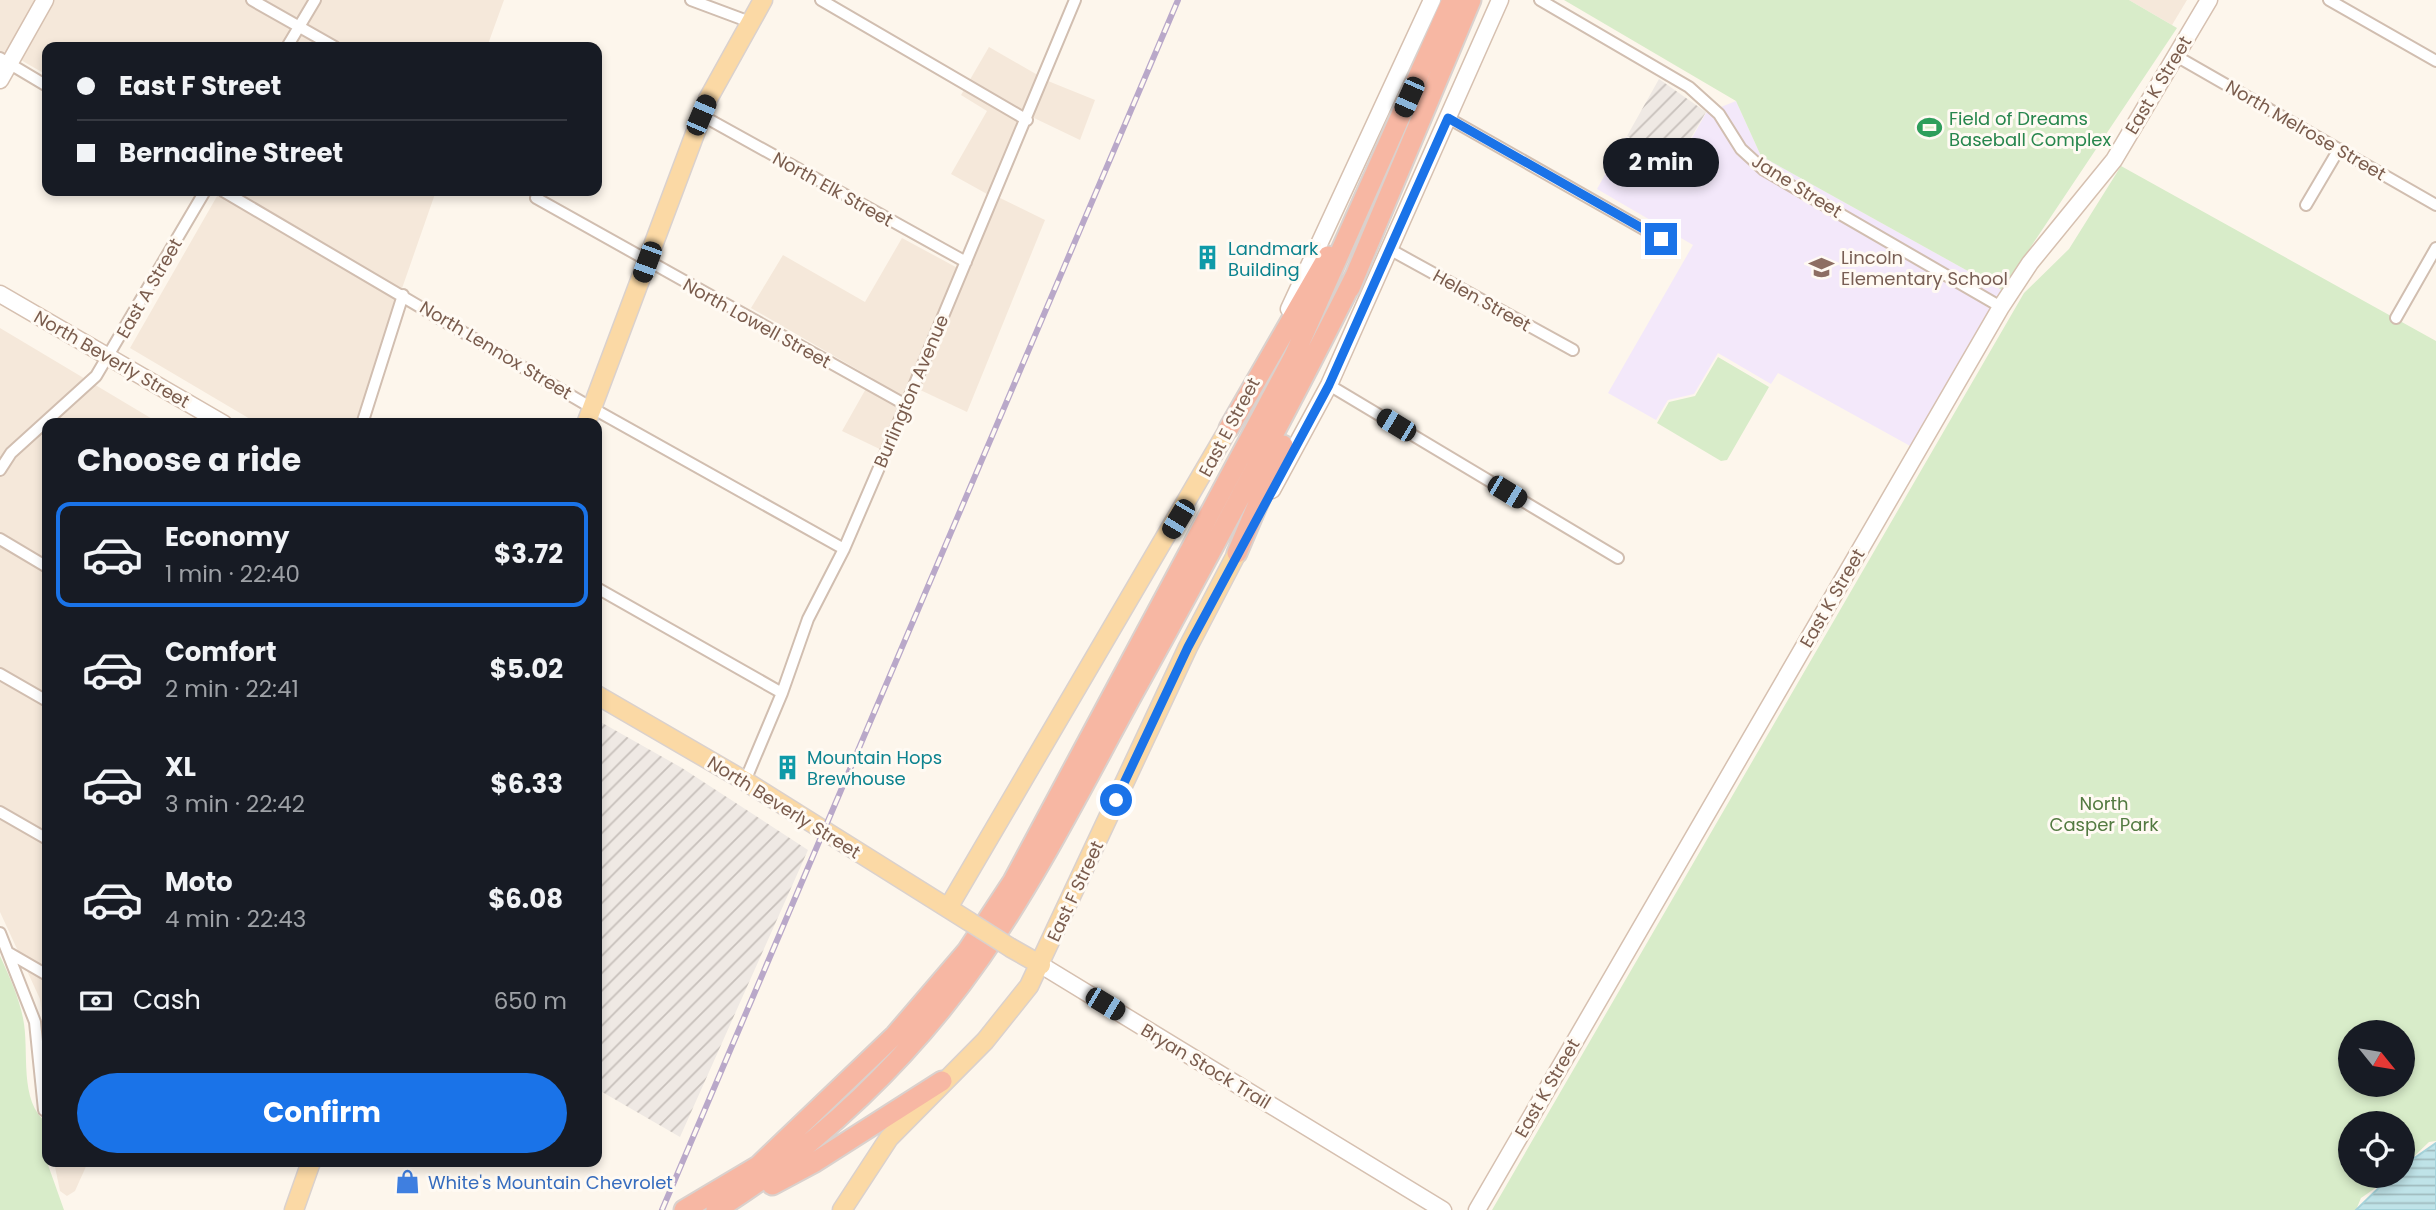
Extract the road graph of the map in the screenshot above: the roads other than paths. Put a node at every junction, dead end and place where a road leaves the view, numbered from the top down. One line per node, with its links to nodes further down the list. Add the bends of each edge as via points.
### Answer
1 (45, 0): 19 (main road)
2 (252, 0): 15 (street)
3 (315, 0): 15 (street)
4 (691, 0): 14 (street)
5 (763, 0): 14 (main road)
6 (821, 0): 25 (street)
7 (1075, 0): 25 (street, Burlington Avenue)
8 (1432, 0): 52 (main road, East E Street)
9 (1500, 0): 24 (main road, East F Street)
10 (1540, 0): 41 (street, Jane Street, via 1689,87 1764,170)
11 (2208, 0): 18 (main road, East K Street)
12 (2329, 0): 20 (street)
13 (1466, 3): 27 (highway); 38 (highway)
14 (750, 22): 23 (main road)
15 (299, 27): 16 (street); 17 (street)
16 (290, 42)
17 (326, 42)
18 (2176, 56): 26 (street, North Melrose Street); 41 (main road, East K Street, via 2113,160 2030,263)
19 (5, 61): 21 (main road); 22 (street)
20 (2436, 61)
21 (0, 80)
22 (42, 83)
23 (701, 115): 36 (main road); 37 (street, North Elk Street)
24 (1448, 118): 33 (street); 35 (main road, East F Street)
25 (1027, 120): 37 (street, Burlington Avenue)
26 (2339, 149): 31 (street); 32 (street, North Melrose Street)
27 (1368, 193): 52 (highway); 78 (highway, via 1240,461 1013,881 968,951 895,1035 801,1128 758,1166)
28 (202, 196): 44 (street, East A Street)
29 (232, 196): 40 (street, North Lennox Street)
30 (536, 198): 36 (street, North Lowell Street)
31 (2306, 205)
32 (2436, 205)
33 (1661, 239)
34 (2436, 248): 42 (street)
35 (1391, 250): 43 (street, Helen Street); 45 (main road, East F Street)
36 (647, 262): 46 (street, North Lowell Street); 47 (main road)
37 (966, 262): 46 (street, Burlington Avenue)
38 (1355, 276): 57 (highway); 79 (highway, via 1245,491 1026,888 981,958 913,1042 857,1099 769,1177)
39 (0, 294): 44 (main road, North Beverly Street)
40 (403, 295): 47 (street, North Lennox Street); 50 (street)
41 (2001, 307): 83 (main road, East K Street)
42 (2396, 318)
43 (1573, 349)
44 (110, 356): 48 (street, East A Street); 49 (main road, North Beverly Street)
45 (1329, 385): 57 (main road, East F Street); 58 (street)
46 (906, 405): 56 (street, Burlington Avenue)
47 (589, 416)
48 (53, 418)
49 (215, 418)
50 (364, 418)
51 (602, 423): 56 (street, North Lennox Street)
52 (1229, 428): 68 (main road, East E Street)
53 (42, 429): 54 (street, East A Street, via 11,453)
54 (0, 470)
55 (0, 540): 59 (street)
56 (844, 549): 62 (street, Burlington Avenue, via 808,619)
57 (1237, 553): 72 (main road, East F Street, via 1188,647)
58 (1618, 558)
59 (42, 564)
60 (602, 591): 62 (street)
61 (0, 674): 63 (street)
62 (782, 693): 65 (street, Burlington Avenue)
63 (42, 698)
64 (602, 698): 65 (main road, North Beverly Street)
65 (745, 781): 68 (main road, North Beverly Street)
66 (0, 812): 67 (street)
67 (42, 836)
68 (948, 908): 69 (main road, North Beverly Street)
69 (970, 922): 72 (main road, Bryan Stock Trail, bridge)
70 (0, 933): 71 (street)
71 (9, 953): 73 (street); 75 (street, via 35,1022)
72 (1041, 965): 74 (main road, East F Street, via 1005,1017); 82 (main road, Bryan Stock Trail)
73 (42, 972)
74 (942, 1081): 80 (highway, via 815,1162); 81 (main road, East F Street, via 889,1138)
75 (42, 1090)
76 (309, 1167): 77 (main road)
77 (293, 1210)
78 (684, 1210)
79 (716, 1210)
80 (724, 1210)
81 (842, 1210)
82 (1443, 1210)
83 (1477, 1210)

